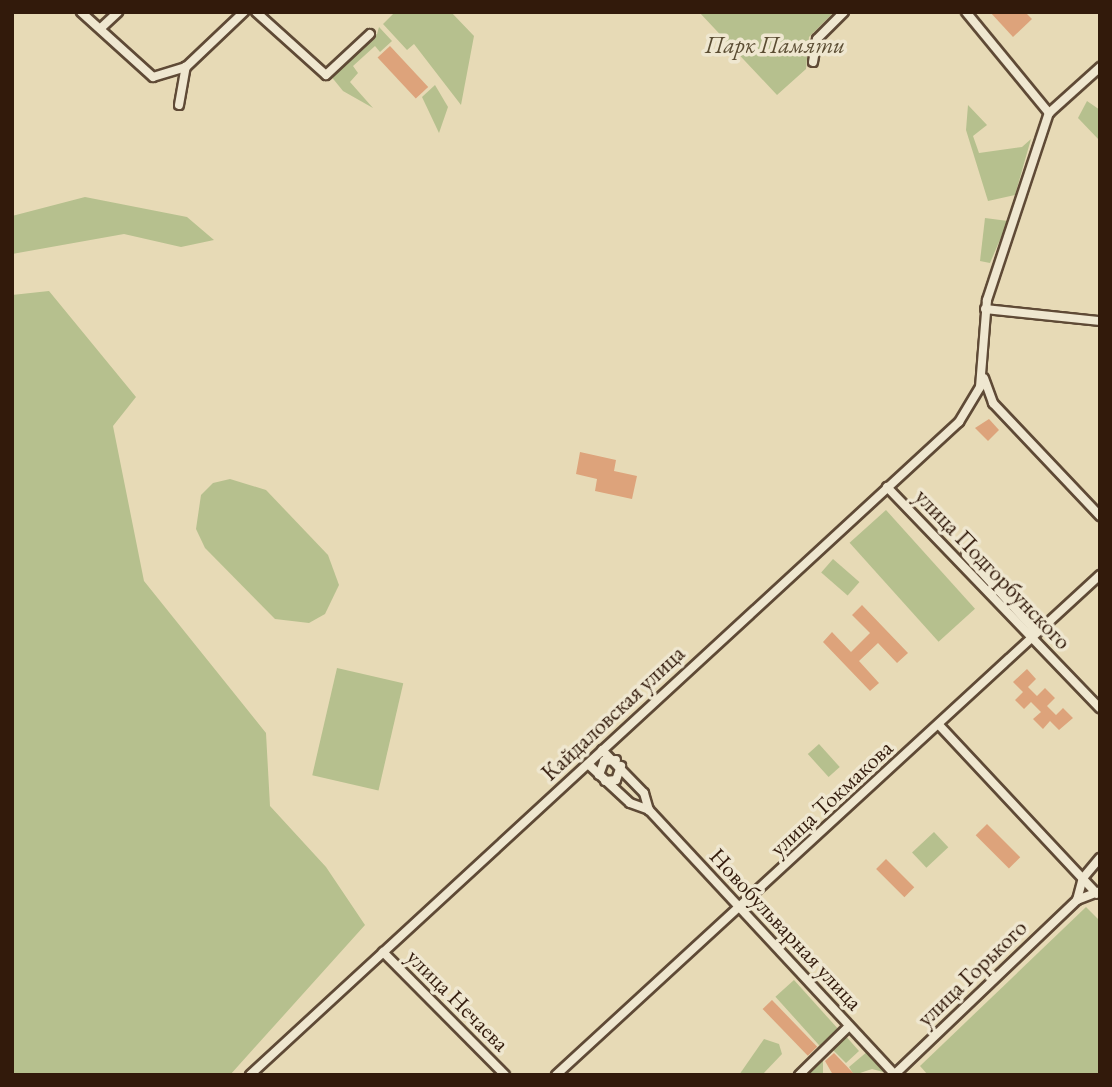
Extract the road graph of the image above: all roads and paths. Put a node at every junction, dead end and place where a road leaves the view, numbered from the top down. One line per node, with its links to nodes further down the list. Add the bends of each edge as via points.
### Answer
1 (81, 12): 7 (street)
2 (118, 12): 7 (street)
3 (244, 12): 10 (street)
4 (256, 12): 8 (street, via 326,75)
5 (844, 12): 9 (street, via 817,39)
6 (966, 12): 13 (street)
7 (102, 27): 10 (street, via 153,78)
8 (370, 34)
9 (813, 62)
10 (186, 67): 12 (street)
11 (1100, 67): 13 (street)
12 (179, 105)
13 (1049, 113): 14 (street)
14 (985, 309): 15 (street); 16 (street)
15 (1100, 321)
16 (982, 368): 17 (street, Кайдаловская улица, via 976,397 959,422); 18 (street, via 993,403)
17 (887, 487): 21 (street, улица Подгорбунского); 24 (street, Кайдаловская улица)
18 (1100, 516)
19 (966, 555): 21 (street, via 1032,627)
20 (1100, 575): 21 (street, улица Токмакова)
21 (1033, 639): 22 (street, улица Подгорбунского); 23 (street, улица Токмакова)
22 (1100, 708)
23 (939, 725): 30 (street); 33 (street, улица Токмакова)
24 (603, 750): 25 (street); 26 (street, Кайдаловская улица)
25 (619, 763): 27 (street, via 620,777); 27 (street, via 601,764); 28 (street, via 644,793)
26 (588, 764): 27 (street); 34 (street, Кайдаловская улица)
27 (602, 778): 28 (street, via 630,803)
28 (649, 810): 33 (street, Новобульварная улица)
29 (1100, 858): 30 (street)
30 (1083, 878): 31 (street); 32 (street)
31 (1098, 893): 32 (street, улица Горького)
32 (1077, 900): 36 (street, улица Горького)
33 (740, 907): 35 (street, Новобульварная улица); 39 (street, улица Токмакова)
34 (383, 953): 37 (street, Кайдаловская улица); 38 (street, улица Нечаева)
35 (849, 1026): 36 (street, Новобульварная улица); 40 (street)
36 (895, 1074)
37 (250, 1075)
38 (506, 1075)
39 (556, 1075)
40 (799, 1075)

